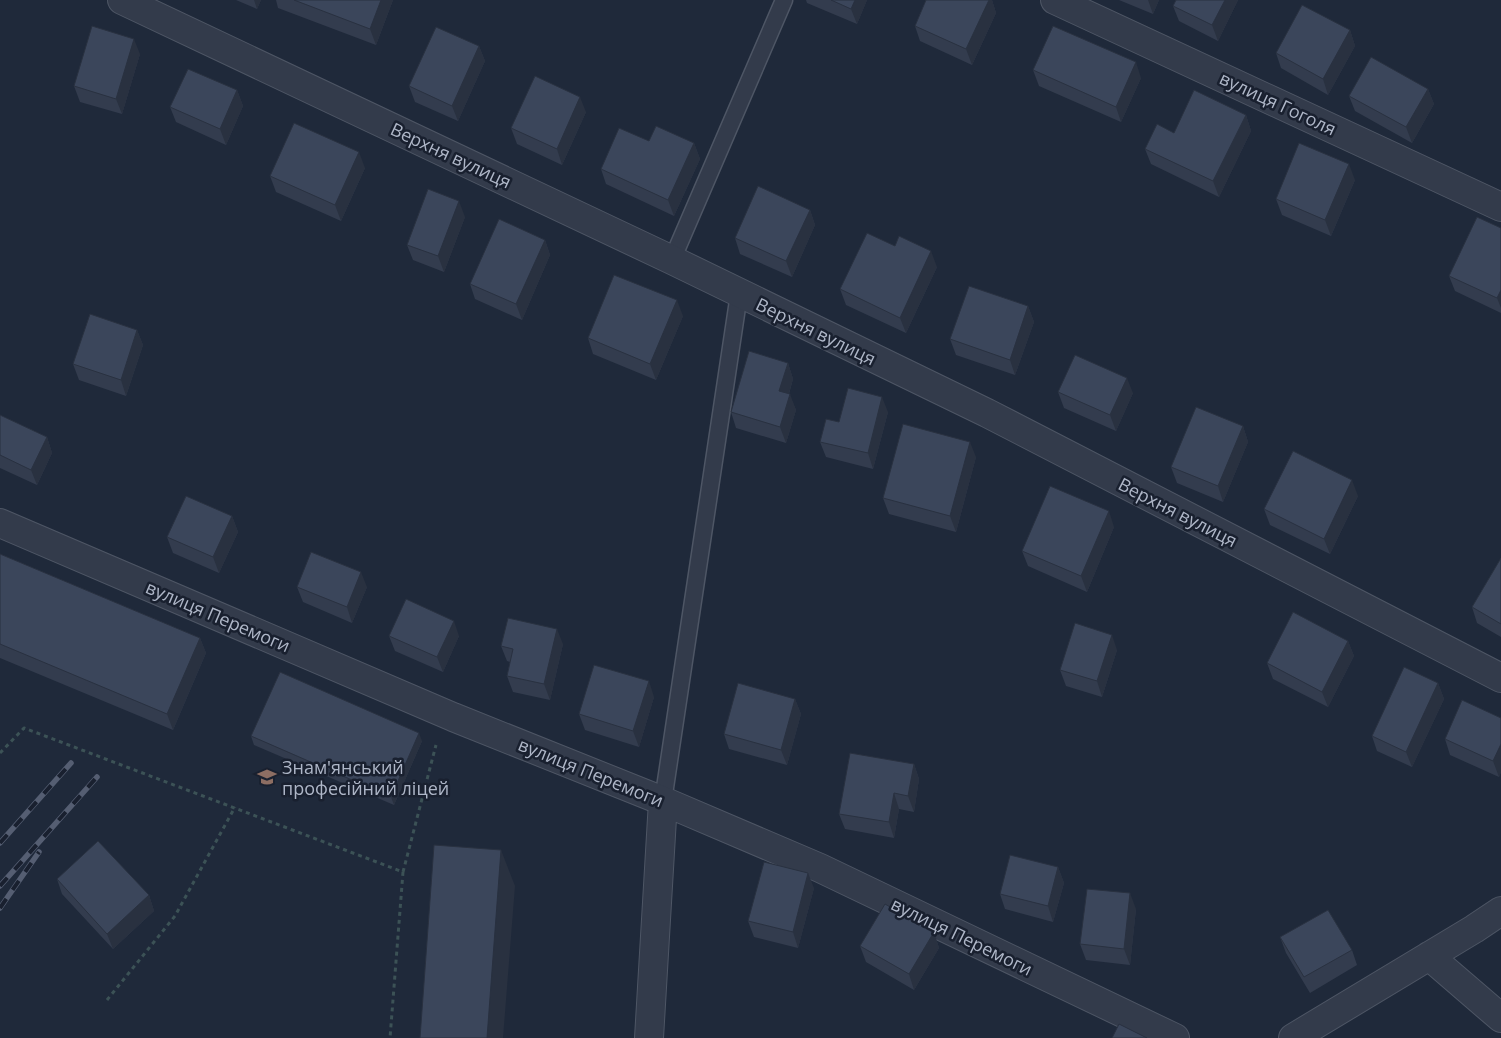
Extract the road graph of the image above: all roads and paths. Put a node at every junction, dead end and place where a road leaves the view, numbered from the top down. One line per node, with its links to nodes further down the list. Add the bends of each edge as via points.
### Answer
1 (122, 0): 5 (street, Верхня вулиця)
2 (784, 0): 5 (lane)
3 (1055, 0): 4 (street, вулиця Гоголя)
4 (1501, 207)
5 (672, 260): 6 (street, Верхня вулиця)
6 (739, 294): 8 (street, Верхня вулиця, via 987,413); 11 (lane)
7 (0, 523): 9 (street, вулиця Перемоги)
8 (1501, 678)
9 (453, 718): 11 (street, вулиця Перемоги); 13 (path, via 439,737)
10 (0, 753): 12 (path, via 24,728)
11 (663, 801): 19 (street); 20 (street, вулиця Перемоги, via 820,868)
12 (235, 807): 13 (path); 16 (path, via 175,916)
13 (403, 872): 18 (path)
14 (1501, 911): 15 (street)
15 (1430, 956): 17 (street); 21 (street)
16 (107, 1000)
17 (1501, 1018)
18 (390, 1038)
19 (649, 1038)
20 (1175, 1038)
21 (1293, 1038)

